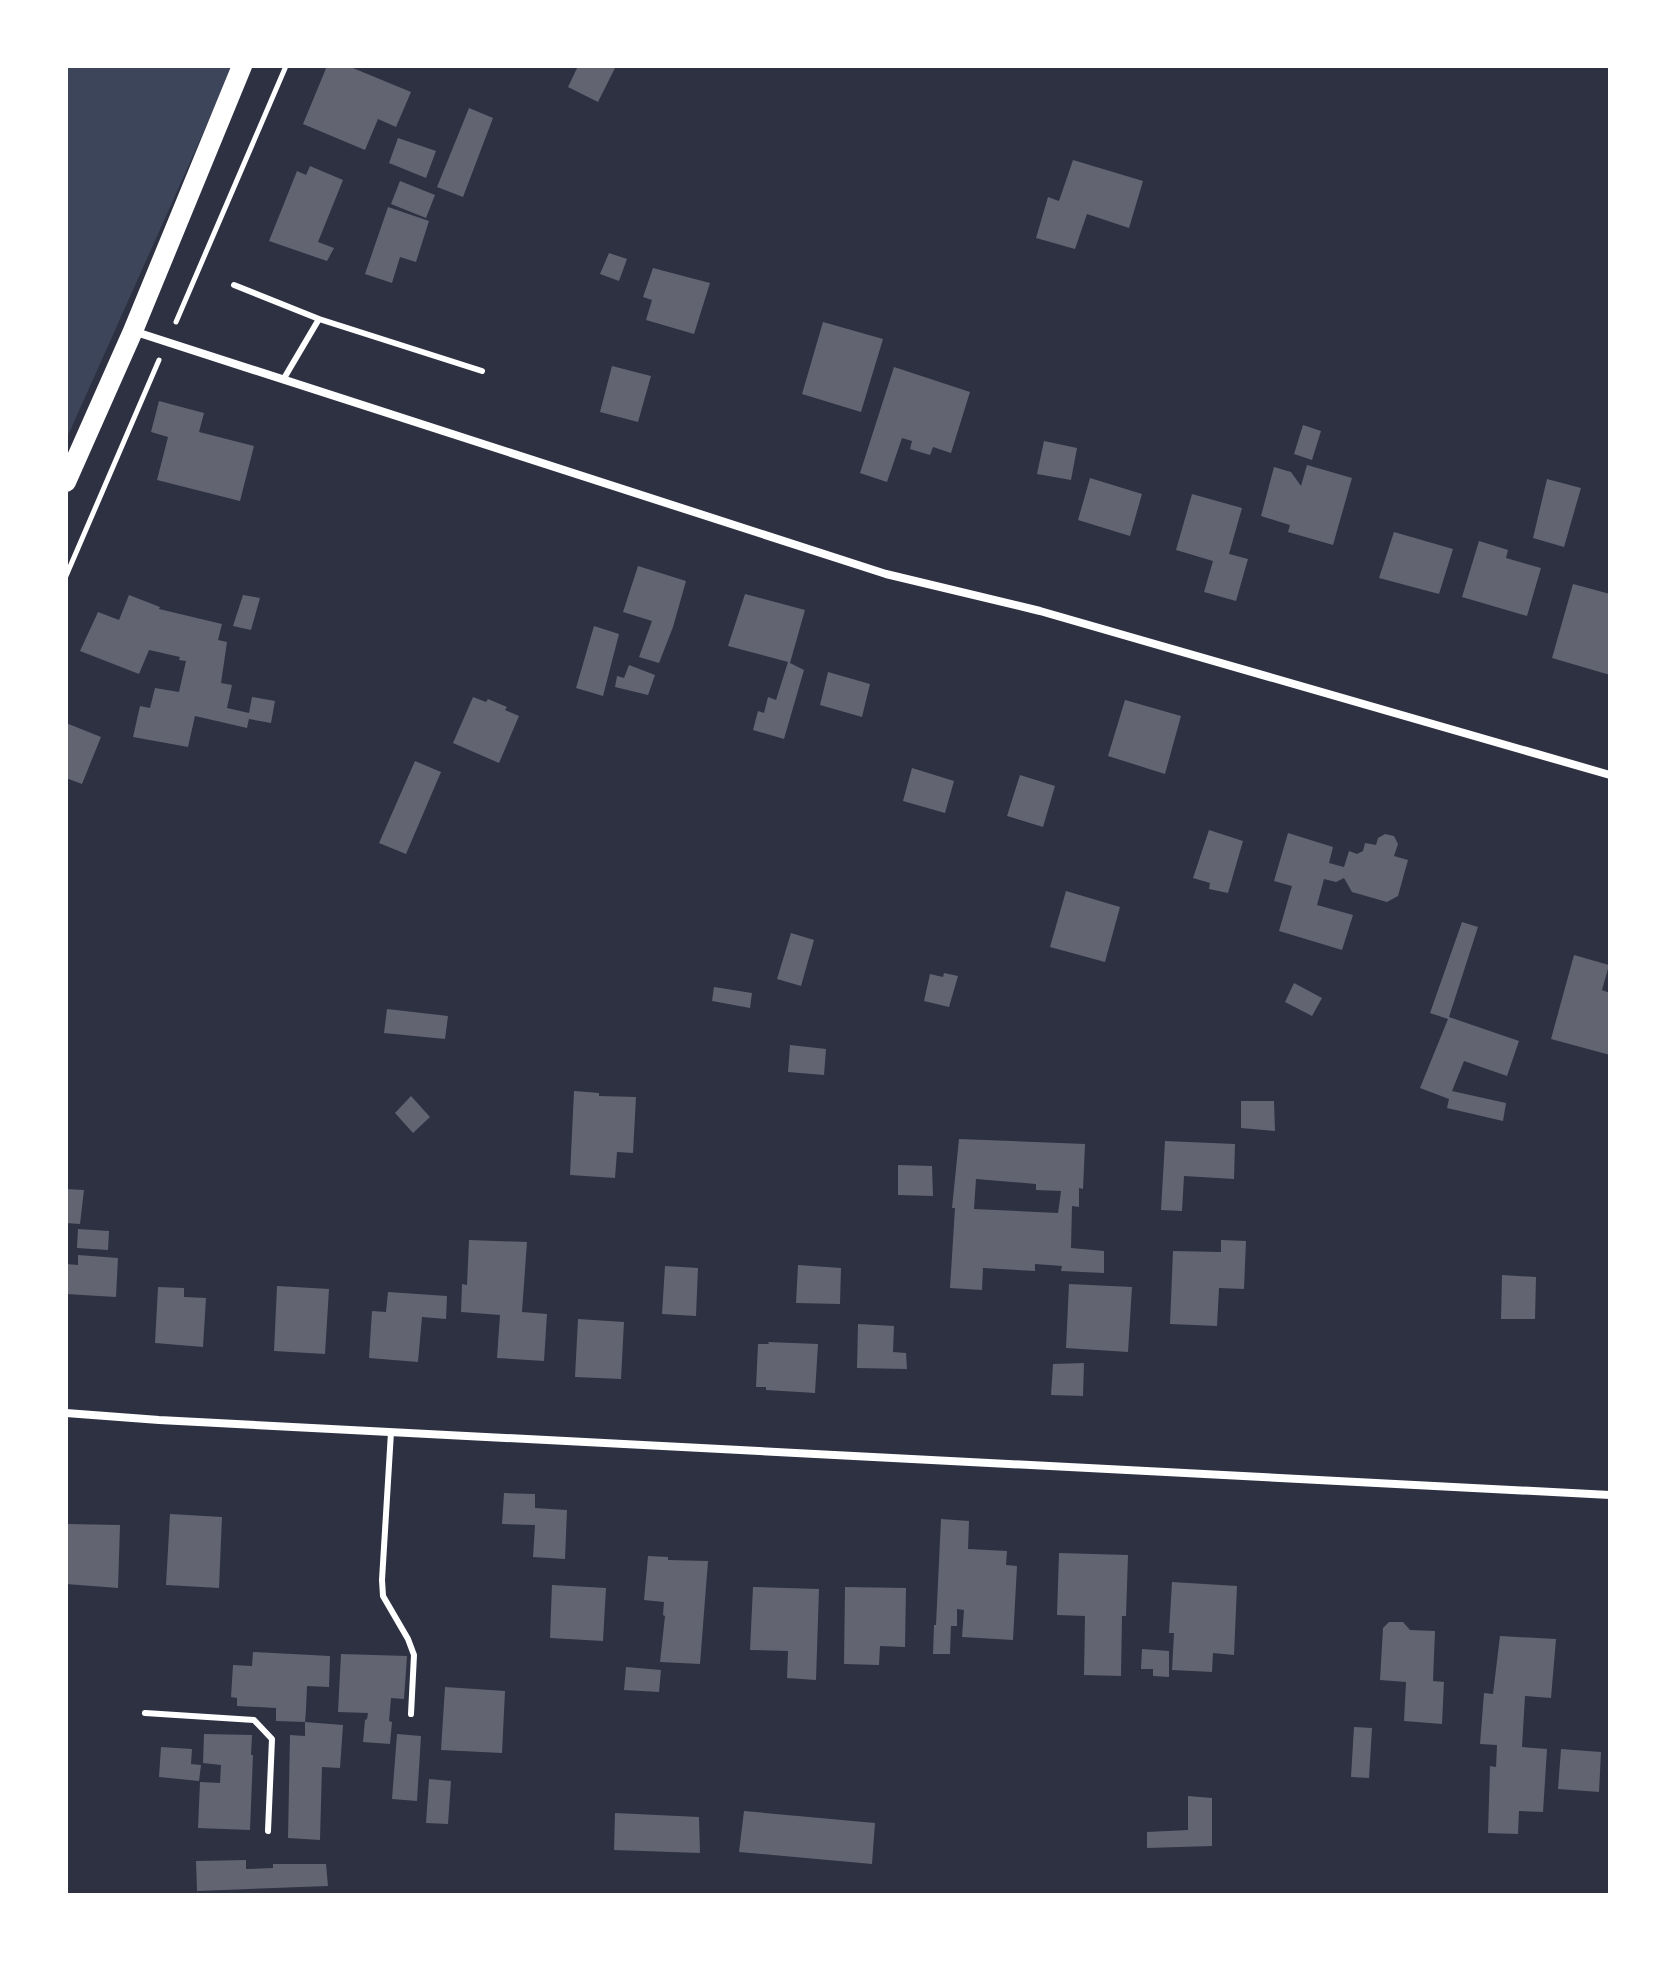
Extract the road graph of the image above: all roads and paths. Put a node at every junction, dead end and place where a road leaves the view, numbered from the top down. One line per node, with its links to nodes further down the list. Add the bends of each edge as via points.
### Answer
1 (242, 66): 5 (main road)
2 (286, 66): 6 (path)
3 (234, 285): 4 (lane)
4 (319, 319): 7 (lane); 8 (lane)
5 (133, 331): 6 (street); 9 (main road)
6 (167, 342): 8 (street); 10 (path)
7 (482, 371)
8 (283, 380): 11 (street, via 886,574 1040,611)
9 (66, 482)
10 (66, 576)
11 (1610, 775)
12 (66, 1413): 13 (street)
13 (391, 1432): 14 (street); 16 (lane, via 383,1596 414,1655)
14 (1610, 1495)
15 (145, 1713): 17 (lane, via 254,1720 272,1739)
16 (411, 1714)
17 (268, 1831)

